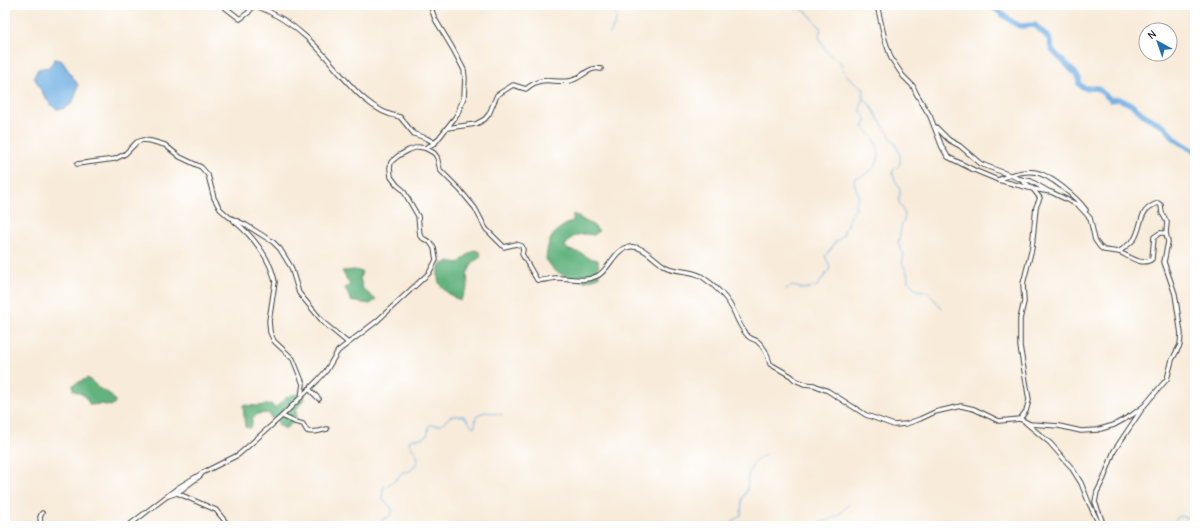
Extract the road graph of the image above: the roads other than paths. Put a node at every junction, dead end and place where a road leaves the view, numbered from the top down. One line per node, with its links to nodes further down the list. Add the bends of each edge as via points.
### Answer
1 (222, 5): 7 (street, via 240,19 254,5 268,10 306,37 367,101 384,113 400,117 414,134)
2 (430, 5): 6 (street, via 435,19 464,70 464,97 457,115)
3 (877, 5): 5 (street, via 891,58 913,86)
4 (600, 69): 6 (street, via 592,68 576,79 568,81 540,81 533,83 526,90 513,85 497,95 485,119 476,124)
5 (935, 126): 10 (street, via 981,164); 12 (street, via 948,157)
6 (447, 128): 7 (street)
7 (435, 143): 8 (street)
8 (425, 148): 19 (street, via 418,147 398,156 391,162 390,168 391,177 403,190 418,216 420,236 434,248 436,260 429,273 405,296 377,321); 25 (street, via 434,153 440,170 475,208 486,229 504,247 516,244 522,246 524,260 537,280 583,280 597,276 623,249 631,246 640,249 667,268 699,275 713,284 729,303 738,323 748,336 764,348 770,364 795,380 828,391 866,415 894,425 906,424 935,412 961,406 999,421)
9 (77, 164): 15 (street, via 115,159 143,140 165,145 180,157 205,170 211,182 214,198 220,209)
10 (1010, 175): 11 (street); 12 (street); 16 (street, via 1034,172 1050,179 1078,200)
11 (1020, 179): 13 (street); 14 (street, via 1031,181)
12 (998, 180): 13 (street)
13 (1033, 189): 14 (street); 25 (street, via 1040,198 1036,207 1032,248 1023,284 1024,302 1020,326 1020,346 1029,400)
14 (1051, 192): 16 (street, via 1078,205)
15 (229, 217): 19 (street, via 261,234 280,249 291,267 299,294 324,323); 21 (street, via 255,243 271,268 275,282 269,321 270,332 274,341 293,359 303,384)
16 (1090, 218): 18 (street, via 1095,240 1100,247)
17 (1166, 233): 18 (street, via 1154,237 1152,259 1149,261 1142,262); 18 (street, via 1167,222 1158,203 1143,212 1135,240); 23 (street, via 1168,242 1164,262 1175,294 1181,334 1180,345 1172,360 1167,379)
18 (1119, 252)
19 (347, 342): 20 (street)
20 (309, 389): 21 (street); 22 (street)
21 (301, 397): 24 (street)
22 (320, 399)
23 (1144, 406): 25 (street, via 1114,425 1097,430 1081,431 1030,424); 35 (street, via 1114,451 1097,492 1095,502)
24 (282, 416): 26 (street, via 303,424 310,432); 27 (street, via 238,456)
25 (1020, 419): 34 (street, via 1050,443 1071,467)
26 (327, 429)
27 (204, 472): 28 (street); 29 (street)
28 (177, 493): 29 (street); 33 (street, via 216,510)
29 (163, 498): 32 (street)
30 (42, 513): 31 (street)
31 (41, 526)
32 (128, 526)
33 (229, 526)
34 (1100, 526)
35 (1104, 526)

